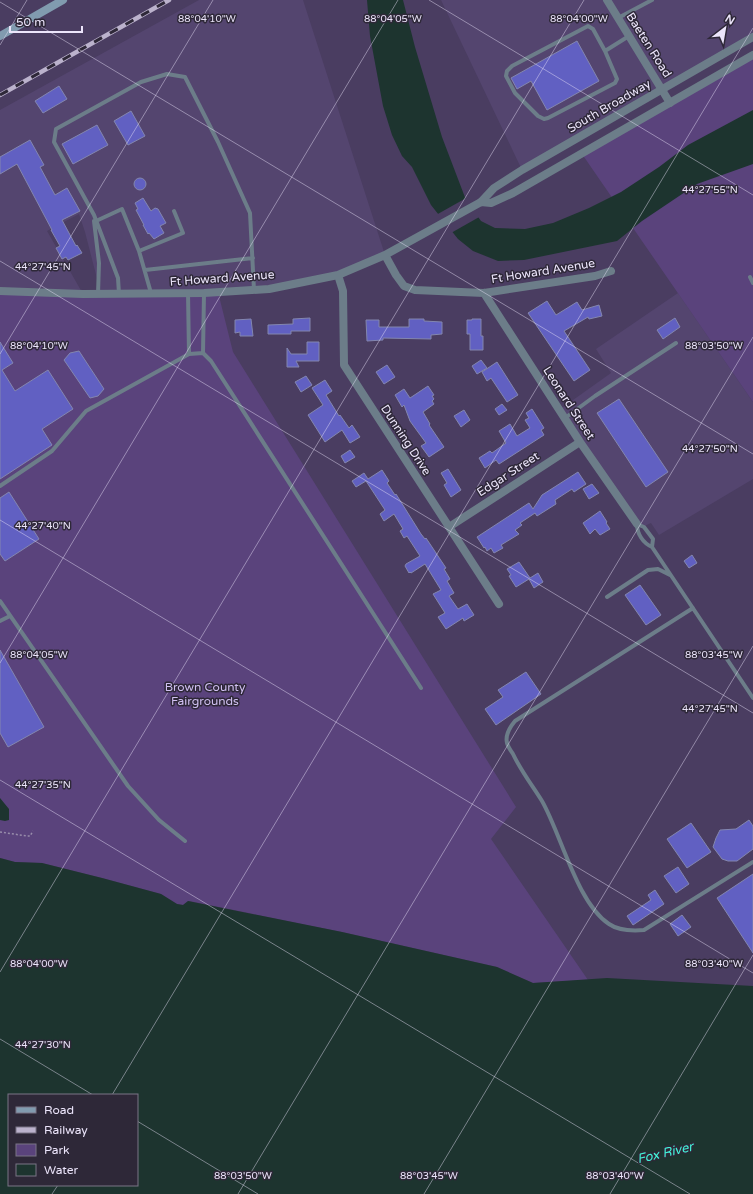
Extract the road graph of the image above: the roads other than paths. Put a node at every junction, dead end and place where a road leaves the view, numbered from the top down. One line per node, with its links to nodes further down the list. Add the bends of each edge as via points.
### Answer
1 (63, 0): 5 (main road)
2 (607, 0): 4 (street, Baeten Road)
3 (652, 0): 4 (lane)
4 (618, 18): 6 (street, Baeten Road)
5 (0, 36)
6 (629, 36): 8 (lane); 10 (street, Baeten Road)
7 (753, 37): 10 (street, South Broadway)
8 (605, 51): 8 (lane, via 593,29 588,26 512,66 506,76 515,93 544,119 615,83 617,79)
9 (753, 55): 11 (street, South Broadway)
10 (662, 89): 11 (street, Baeten Road); 12 (street, South Broadway, via 522,170 494,188)
11 (670, 103): 12 (street, South Broadway, via 513,193 491,203)
12 (481, 202): 17 (street, South Broadway)
13 (174, 211): 16 (lane, via 183,233)
14 (94, 215): 15 (lane); 18 (lane, via 54,142 56,128 141,82 167,74 185,78 250,213); 28 (lane, via 99,263)
15 (96, 221): 16 (lane, via 122,209); 29 (lane, via 118,278)
16 (139, 251): 19 (lane)
17 (385, 255): 21 (street, Ft Howard Avenue); 27 (street, Ft Howard Avenue, via 404,286 416,290)
18 (253, 258): 19 (lane); 24 (lane)
19 (144, 270): 30 (lane)
20 (611, 271): 27 (street, Ft Howard Avenue, via 595,276)
21 (338, 275): 24 (street, Ft Howard Avenue); 39 (street, Dunning Drive, via 343,291 344,365)
22 (750, 277): 23 (lane)
23 (753, 283)
24 (254, 290): 26 (street, Ft Howard Avenue)
25 (0, 291): 28 (street, Ft Howard Avenue)
26 (204, 293): 31 (street, Ft Howard Avenue); 33 (lane)
27 (484, 293): 35 (street, Leonard Street)
28 (98, 294): 29 (street, Ft Howard Avenue)
29 (119, 294): 30 (street, Ft Howard Avenue)
30 (151, 294): 31 (street, Ft Howard Avenue)
31 (188, 294): 34 (lane)
32 (676, 343): 35 (lane)
33 (203, 353): 34 (lane); 48 (lane, via 211,360)
34 (189, 354): 37 (lane, via 86,411 52,451)
35 (565, 418): 36 (street, Leonard Street)
36 (580, 442): 38 (street, Leonard Street); 39 (street, Edgar Street)
37 (0, 486)
38 (637, 524): 40 (lane, Leonard Street, via 637,531 646,544); 40 (lane, Leonard Street, via 644,527 653,540)
39 (449, 527): 44 (street, Dunning Drive)
40 (652, 547): 41 (lane, Leonard Street)
41 (671, 575): 42 (lane, via 658,569 648,570); 45 (lane, Leonard Street)
42 (607, 597)
43 (0, 601): 46 (lane)
44 (499, 604)
45 (693, 608): 49 (lane, Leonard Street); 51 (lane, via 515,722 507,734 507,743 542,802 584,893 609,924 628,931 644,930)
46 (10, 616): 47 (lane); 50 (lane, via 128,786 159,820)
47 (0, 621)
48 (421, 688)
49 (753, 698)
50 (185, 841)
51 (753, 862)

